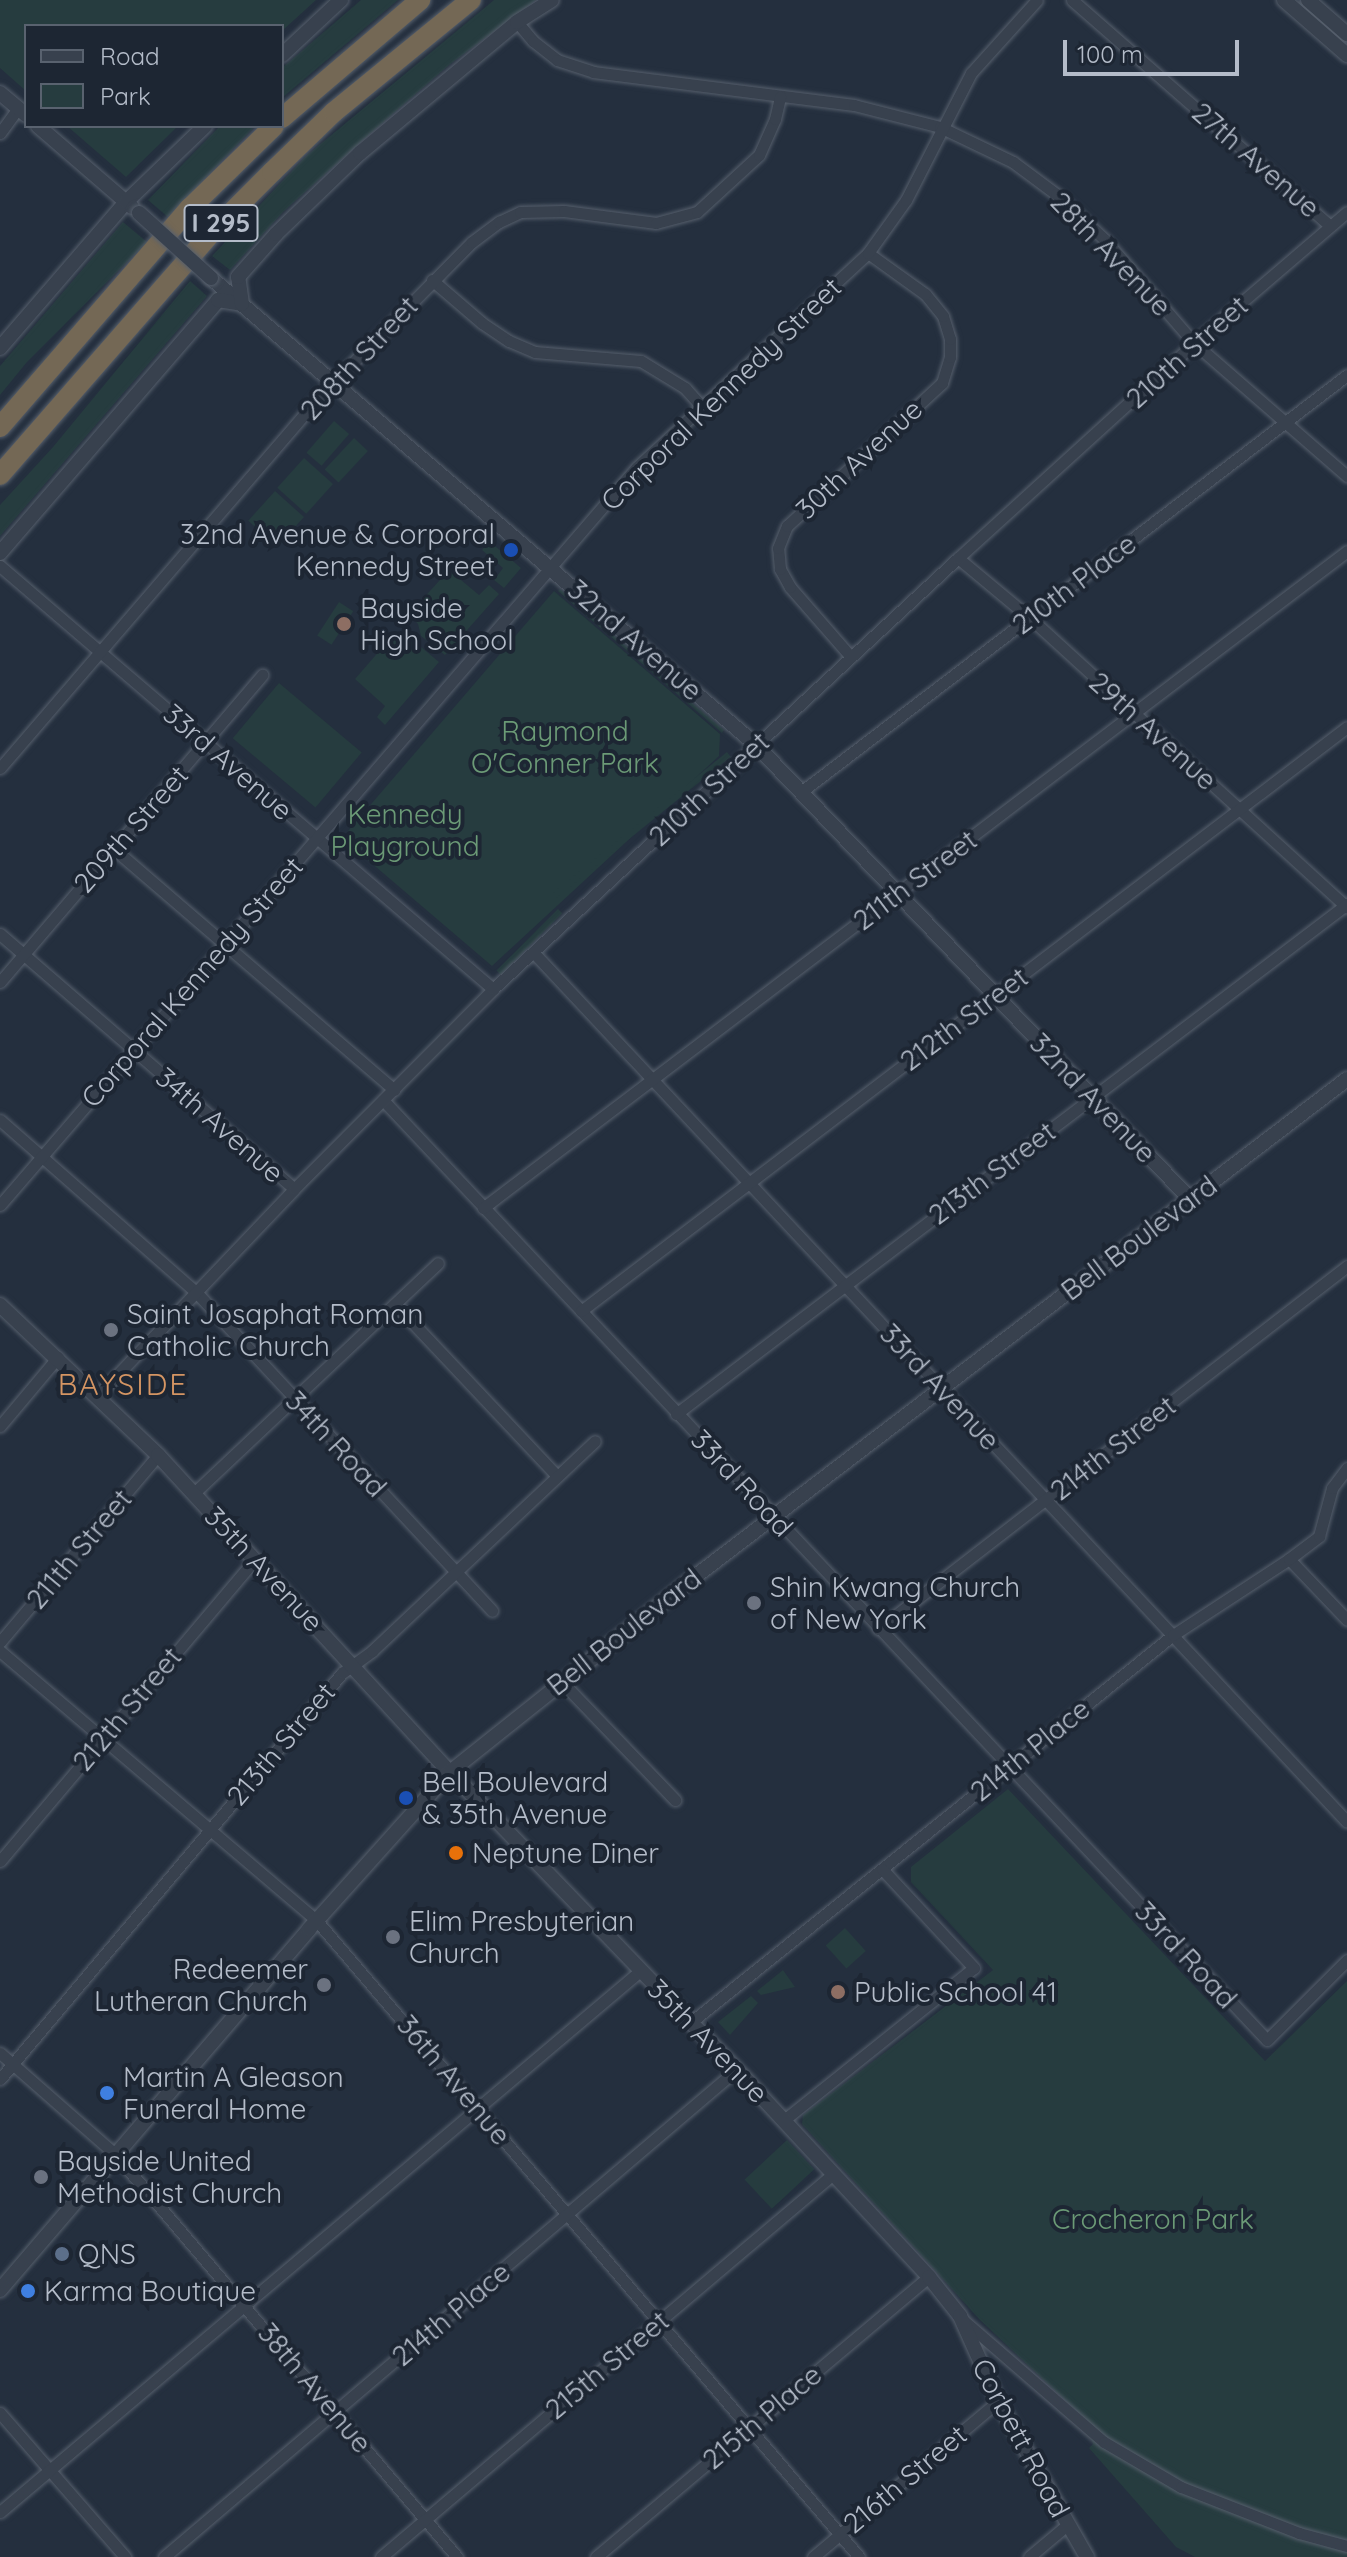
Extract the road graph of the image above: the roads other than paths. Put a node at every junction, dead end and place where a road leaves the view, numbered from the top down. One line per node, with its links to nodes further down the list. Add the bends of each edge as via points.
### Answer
1 (341, 0): 11 (street)
2 (420, 0): 16 (highway)
3 (471, 0): 35 (highway, I 295, via 334,112 212,232)
4 (552, 0): 9 (street)
5 (1037, 0): 17 (street, Corporal Kennedy Street, via 971,73)
6 (1072, 0): 24 (street, 27th Avenue)
7 (1284, 0): 12 (street)
8 (1308, 0): 10 (street)
9 (517, 22): 14 (street, 28th Avenue, via 557,60 593,72); 27 (street, via 360,153 276,234 238,277)
10 (1347, 34)
11 (284, 53)
12 (1347, 55)
13 (0, 93): 15 (street)
14 (780, 97): 17 (street, 28th Avenue, via 854,105); 26 (street, 208th Street, via 759,155 697,212 656,223 564,211 520,212 481,235)
15 (22, 112): 21 (street)
16 (284, 116)
17 (940, 127): 25 (street, Corporal Kennedy Street, via 906,200); 28 (street, 28th Avenue, via 1013,162 1056,194 1105,240)
18 (40, 128): 22 (street, 32nd Avenue)
19 (203, 128): 22 (street)
20 (272, 128): 34 (highway, I 295, via 190,208)
21 (0, 133)
22 (126, 202): 27 (street, 32nd Avenue, bridge); 29 (street)
23 (1347, 212): 24 (street, 210th Street)
24 (1330, 226): 28 (street, 210th Street)
25 (868, 253): 32 (street, Corporal Kennedy Street); 44 (street, 30th Avenue, via 925,294 943,316 950,357 942,383 787,526 778,548 780,569 790,587)
26 (432, 280): 31 (street, 208th Street); 32 (street, via 509,341 535,352 641,361 685,388)
27 (242, 304): 31 (street, 32nd Avenue); 38 (street, via 218,300)
28 (1194, 343): 33 (street, 28th Avenue); 39 (street, 210th Street)
29 (0, 348)
30 (1347, 375): 33 (street, 210th Place)
31 (334, 383): 41 (street, 32nd Avenue); 43 (street, 208th Street)
32 (703, 408): 41 (street, Corporal Kennedy Street, via 637,467)
33 (1285, 422): 36 (street, 28th Avenue); 42 (street, 210th Place)
34 (0, 425)
35 (0, 475)
36 (1347, 476)
37 (1347, 551): 46 (street, 211th Street)
38 (0, 553)
39 (958, 558): 42 (street, 29th Avenue); 44 (street, 210th Street)
40 (0, 566): 43 (street, 33rd Avenue)
41 (550, 567): 49 (street, 32nd Avenue); 53 (street, Corporal Kennedy Street)
42 (1030, 618): 46 (street, 29th Avenue); 51 (street, 210th Place)
43 (100, 652): 48 (street, 33rd Avenue); 50 (street, 208th Street)
44 (851, 657): 49 (street, 210th Street)
45 (262, 675): 48 (street, 209th Street)
46 (1134, 714): 52 (street, 29th Avenue); 55 (street, 211th Street)
47 (1347, 727): 52 (street, 212th Street)
48 (206, 743): 53 (street, 33rd Avenue); 54 (street, 209th Street)
49 (756, 745): 51 (street, 32nd Avenue); 59 (street, 210th Street)
50 (0, 768)
51 (801, 792): 55 (street, 32nd Avenue)
52 (1239, 810): 56 (street, 29th Avenue); 63 (street, 212th Street)
53 (317, 837): 58 (street, Corporal Kennedy Street); 62 (street, 33rd Avenue)
54 (113, 848): 58 (street); 60 (street, 209th Street)
55 (898, 894): 63 (street, 32nd Avenue); 65 (street, 211th Street)
56 (1346, 905): 68 (street, 213th Street)
57 (0, 934): 60 (street, 34th Avenue)
58 (225, 943): 64 (street, Corporal Kennedy Street); 67 (street)
59 (533, 952): 62 (street, 210th Street); 65 (street, 33rd Avenue)
60 (23, 954): 61 (street, 209th Street); 64 (street, 34th Avenue)
61 (0, 982)
62 (493, 989): 67 (street, 210th Street)
63 (995, 995): 68 (street, 32nd Avenue); 72 (street, 212th Street)
64 (134, 1050): 71 (street, Corporal Kennedy Street); 73 (street, 34th Avenue)
65 (652, 1079): 72 (street, 33rd Avenue); 76 (street, 211th Street)
66 (1347, 1079): 74 (street, Bell Boulevard)
67 (394, 1090): 69 (street, 210th Street)
68 (1092, 1097): 74 (street, 32nd Avenue); 79 (street, 213th Street)
69 (383, 1100): 73 (street, 210th Street); 76 (street, 33rd Road)
70 (0, 1120): 71 (street, 34th Road)
71 (42, 1156): 75 (street, Corporal Kennedy Street); 80 (street, 34th Road)
72 (748, 1182): 79 (street, 33rd Avenue); 83 (street, 212th Street)
73 (294, 1189): 80 (street, 210th Street)
74 (1190, 1199): 85 (street, Bell Boulevard)
75 (0, 1205)
76 (483, 1208): 83 (street, 33rd Road)
77 (438, 1263): 81 (street)
78 (1347, 1266): 95 (street, 214th Street)
79 (845, 1285): 85 (street, 33rd Avenue); 88 (street, 213th Street)
80 (196, 1292): 86 (street, 210th Street); 87 (street, 34th Road)
81 (395, 1304): 87 (street); 93 (street)
82 (0, 1305): 84 (street, 35th Avenue)
83 (581, 1311): 88 (street, 33rd Road)
84 (58, 1357): 86 (street, 35th Avenue); 89 (street)
85 (941, 1388): 95 (street, 33rd Avenue); 96 (street, Bell Boulevard)
86 (98, 1395): 91 (street, 35th Avenue)
87 (294, 1399): 94 (street); 99 (street, 34th Road)
88 (676, 1414): 96 (street, 33rd Road)
89 (0, 1426)
90 (595, 1441): 93 (street, 213th Street)
91 (158, 1455): 94 (street, 35th Avenue); 104 (street, 211th Street)
92 (1347, 1468): 98 (street, 214th Place, via 1332,1488 1319,1536)
93 (557, 1476): 99 (street, 213th Street)
94 (194, 1493): 97 (street, 35th Avenue)
95 (1046, 1500): 102 (street, 214th Street); 103 (street, 33rd Avenue)
96 (773, 1517): 102 (street, 33rd Road); 107 (street, Bell Boulevard)
97 (255, 1559): 106 (street, 35th Avenue); 108 (street, 212th Street)
98 (1289, 1559): 101 (street); 103 (street, 214th Place)
99 (456, 1571): 100 (street, 34th Road); 106 (street, 213th Street)
100 (492, 1611)
101 (1347, 1620)
102 (878, 1629): 109 (street, 33rd Road)
103 (1173, 1635): 109 (street, 214th Place); 112 (street, 33rd Avenue)
104 (0, 1642)
105 (0, 1651): 108 (street, 36th Avenue)
106 (353, 1665): 110 (street, 35th Avenue); 113 (street, 213th Street)
107 (561, 1681): 110 (street, Bell Boulevard); 111 (street)
108 (103, 1738): 113 (street, 36th Avenue); 114 (street, 212th Street)
109 (1008, 1767): 115 (street, 214th Place); 117 (street, 33rd Road, via 1267,2040)
110 (450, 1772): 116 (street, Bell Boulevard); 118 (street, 35th Avenue)
111 (675, 1800)
112 (1347, 1822)
113 (210, 1828): 116 (street, 36th Avenue); 121 (street, 213th Street)
114 (0, 1861)
115 (882, 1869): 119 (street, 214th Place); 125 (street, via 974,1968)
116 (317, 1921): 124 (street, 36th Avenue); 126 (street, Bell Boulevard)
117 (1347, 1960)
118 (640, 1971): 119 (street, 35th Avenue); 124 (street)
119 (690, 2023): 122 (street, 35th Avenue)
120 (0, 2053): 121 (street, 38th Avenue)
121 (13, 2063): 123 (street, 213th Street); 126 (street, 38th Avenue)
122 (736, 2070): 125 (street, 35th Avenue); 128 (street, 214th Place)
123 (0, 2079)
124 (477, 2108): 128 (street, 36th Avenue); 131 (street)
125 (784, 2120): 127 (street, 35th Avenue)
126 (115, 2154): 130 (street, Bell Boulevard); 131 (street, 38th Avenue)
127 (833, 2174): 129 (street, 35th Avenue); 133 (street, 215th Street)
128 (569, 2215): 133 (street, 36th Avenue); 135 (street, 214th Place)
129 (929, 2277): 132 (street, 35th Avenue); 137 (street, 215th Place)
130 (0, 2290)
131 (244, 2305): 135 (street, 38th Avenue); 138 (street)
132 (960, 2316): 134 (street, Corbett Road); 143 (street, 35th Avenue, via 1104,2442 1181,2487)
133 (659, 2320): 137 (street, 36th Avenue); 140 (street, 215th Street)
134 (998, 2401): 141 (street, Corbett Road); 142 (street, 216th Street)
135 (335, 2412): 140 (street, 38th Avenue); 145 (street, 214th Place)
136 (0, 2413): 138 (street)
137 (750, 2428): 142 (street, 36th Avenue); 148 (street, 215th Place)
138 (51, 2469): 139 (street); 144 (street)
139 (0, 2512)
140 (426, 2519): 146 (street, 215th Street); 147 (street, 38th Avenue)
141 (1067, 2525): 151 (street); 152 (street, Corbett Road)
142 (840, 2534): 149 (street, 216th Street); 150 (street, 36th Avenue)
143 (1347, 2546)
144 (125, 2557)
145 (164, 2557)
146 (381, 2557)
147 (457, 2557)
148 (596, 2557)
149 (813, 2557)
150 (859, 2557)
151 (1029, 2557)
152 (1087, 2557)

